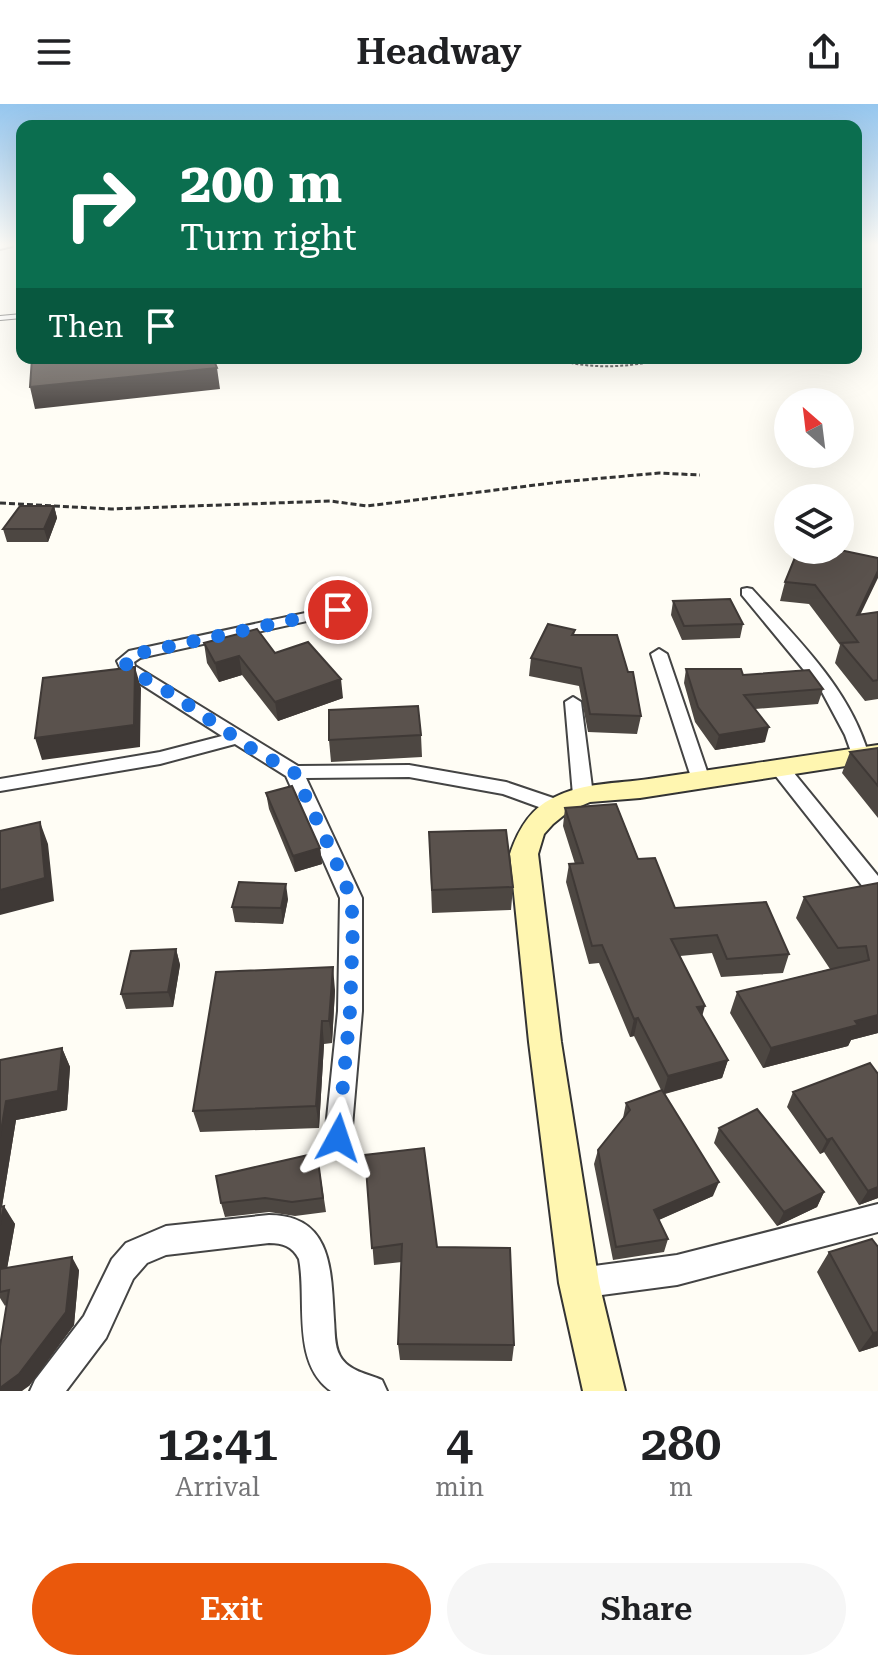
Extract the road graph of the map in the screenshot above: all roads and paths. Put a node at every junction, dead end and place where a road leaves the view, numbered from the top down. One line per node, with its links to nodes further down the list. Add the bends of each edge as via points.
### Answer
1 (570, 364): 2 (path)
2 (635, 364)
3 (700, 475): 4 (path, via 659,473 560,482 367,506 330,501 111,509)
4 (0, 503)
5 (747, 592): 10 (street, via 823,680)
6 (338, 610): 9 (street, via 135,654 125,661 128,669)
7 (659, 654): 13 (street)
8 (573, 702): 15 (street)
9 (235, 736): 12 (street); 14 (street, via 160,758)
10 (869, 754): 11 (main road)
11 (778, 766): 13 (main road); 16 (street)
12 (294, 772): 15 (street, via 409,771); 17 (street, via 351,898 350,1011)
13 (701, 780): 15 (main road)
14 (0, 785)
15 (570, 801): 19 (main road, via 529,832 524,854)
16 (878, 891)
17 (338, 1138)
18 (878, 1218): 19 (street, via 677,1270)
19 (579, 1283): 22 (main road)
20 (46, 1391): 21 (street, via 100,1318 120,1272 134,1255 164,1241 269,1229 293,1232 307,1244 315,1265 321,1346 328,1367 345,1383)
21 (371, 1391)
22 (604, 1391)

